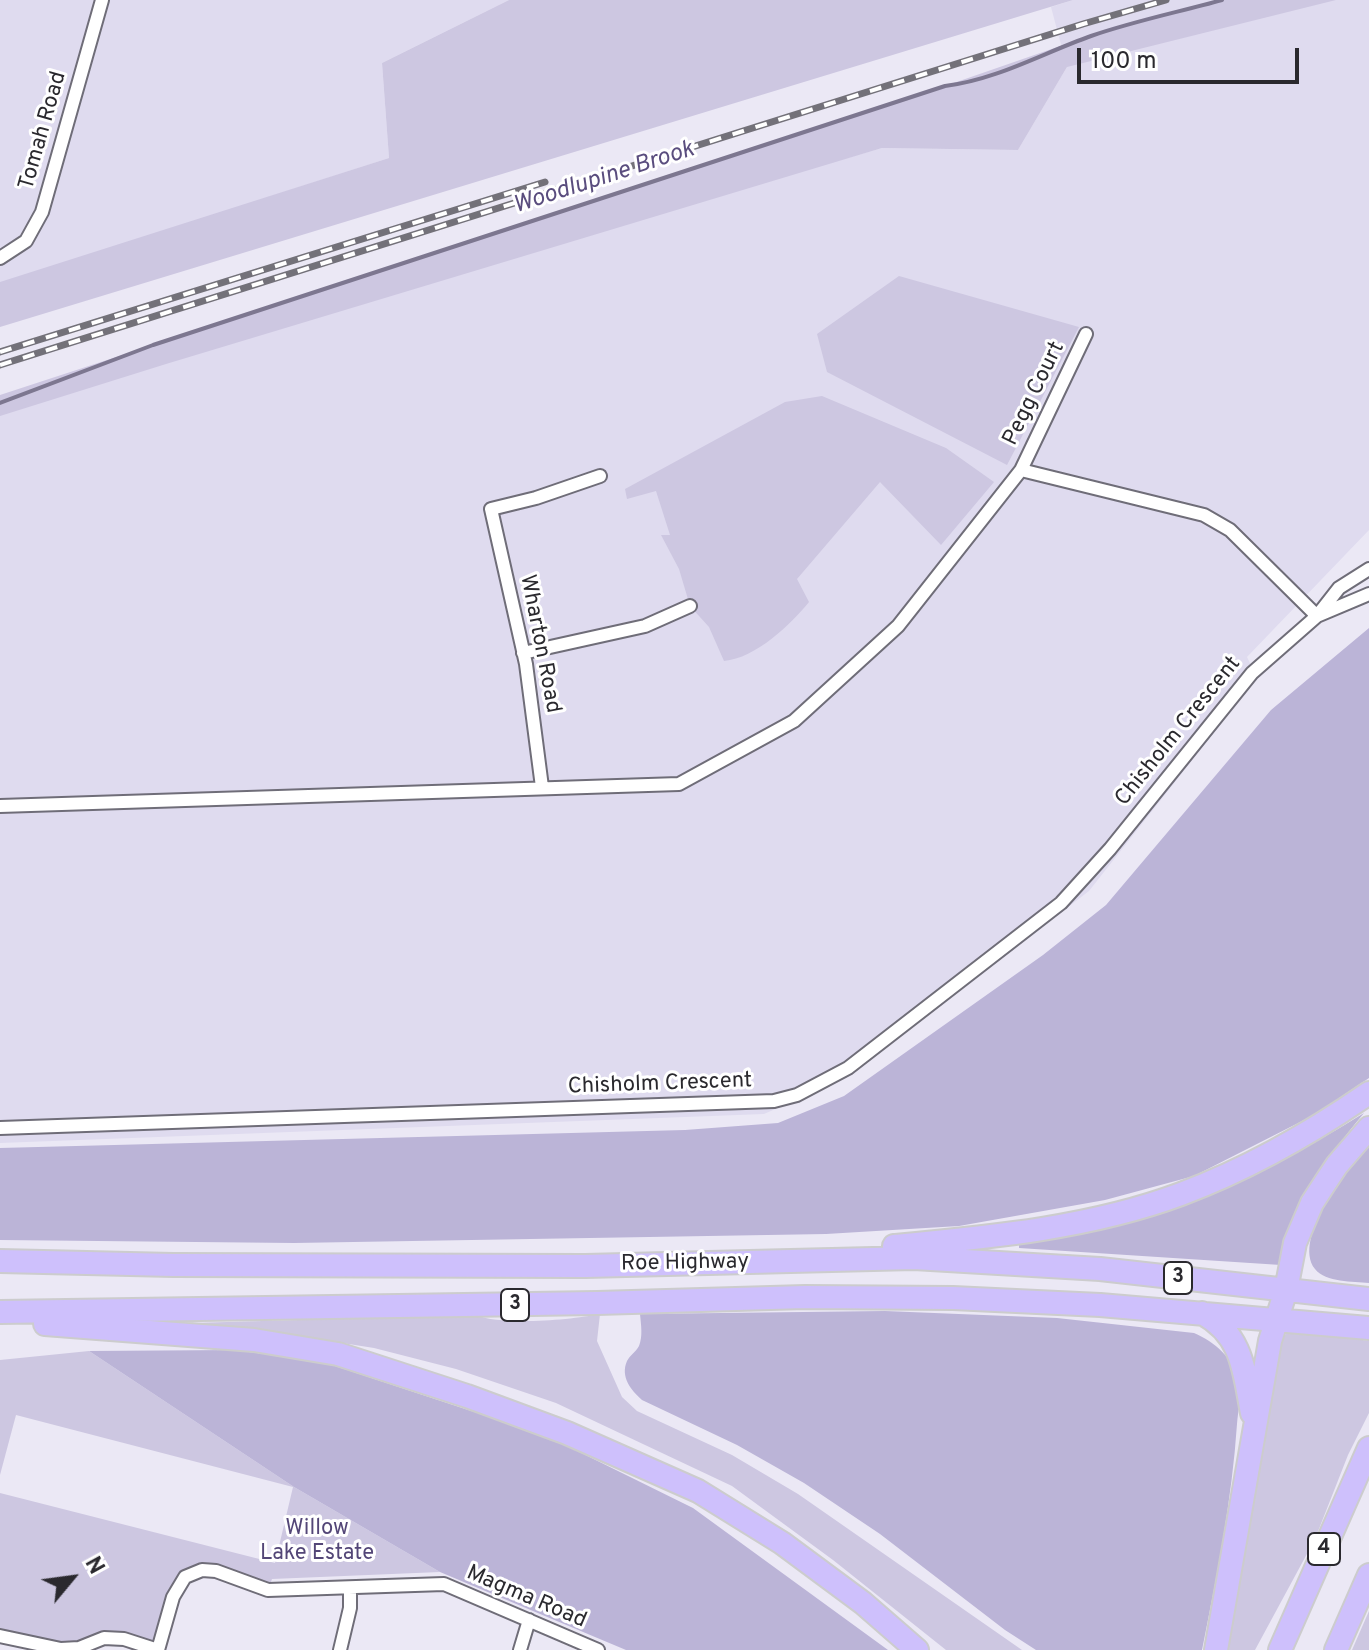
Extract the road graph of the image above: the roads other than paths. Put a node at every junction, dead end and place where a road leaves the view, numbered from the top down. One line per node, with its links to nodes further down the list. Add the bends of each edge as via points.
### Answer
1 (102, 0): 2 (street, Tomah Road, via 42,212 26,241)
2 (0, 258)
3 (1086, 334): 4 (street, Pegg Court)
4 (1021, 470): 9 (street, via 1204,515 1230,530); 11 (street, via 898,626 794,721 679,784)
5 (600, 476): 10 (street, Wharton Road, via 491,509)
6 (1369, 569): 9 (street, via 1339,588)
7 (1369, 594): 9 (street)
8 (690, 606): 10 (street, via 645,626)
9 (1317, 616): 14 (street, Chisholm Crescent, via 1252,673 1061,903 848,1068 797,1095 774,1101)
10 (523, 653): 11 (street, Wharton Road)
11 (542, 787): 12 (street)
12 (0, 806)
13 (1369, 1093): 17 (highway, via 1252,1162 1180,1194 1116,1212 1009,1235)
14 (0, 1128)
15 (1369, 1128): 18 (highway, via 1312,1203 1295,1243)
16 (0, 1261): 17 (highway, Roe Highway / 3)
17 (709, 1264): 18 (highway, Roe Highway / 3, via 914,1258 1100,1269)
18 (1286, 1290): 19 (highway, Roe Highway / 3); 22 (highway)
19 (1369, 1299)
20 (0, 1312): 21 (highway, Roe Highway / 3, via 805,1297 953,1298)
21 (1202, 1313): 22 (highway, Roe Highway / 3); 25 (highway, via 1225,1328 1236,1346)
22 (1278, 1320): 24 (highway, Roe Highway / 3); 25 (highway)
23 (0, 1321): 35 (highway, via 282,1344 338,1354 467,1396 698,1491 782,1543)
24 (1366, 1328)
25 (1254, 1426): 36 (highway)
26 (1369, 1448): 37 (highway, 4)
27 (1369, 1575): 38 (highway, 4)
28 (350, 1588): 29 (street, Magma Road, via 444,1584); 31 (street, Magma Road, via 268,1590 202,1570 185,1577 173,1597); 32 (street)
29 (529, 1620): 33 (street); 34 (street, Magma Road)
30 (0, 1636): 31 (street, via 61,1649 104,1638 124,1639)
31 (158, 1650)
32 (340, 1650)
33 (520, 1650)
34 (598, 1650)
35 (917, 1650)
36 (1216, 1650)
37 (1280, 1650)
38 (1336, 1650)

